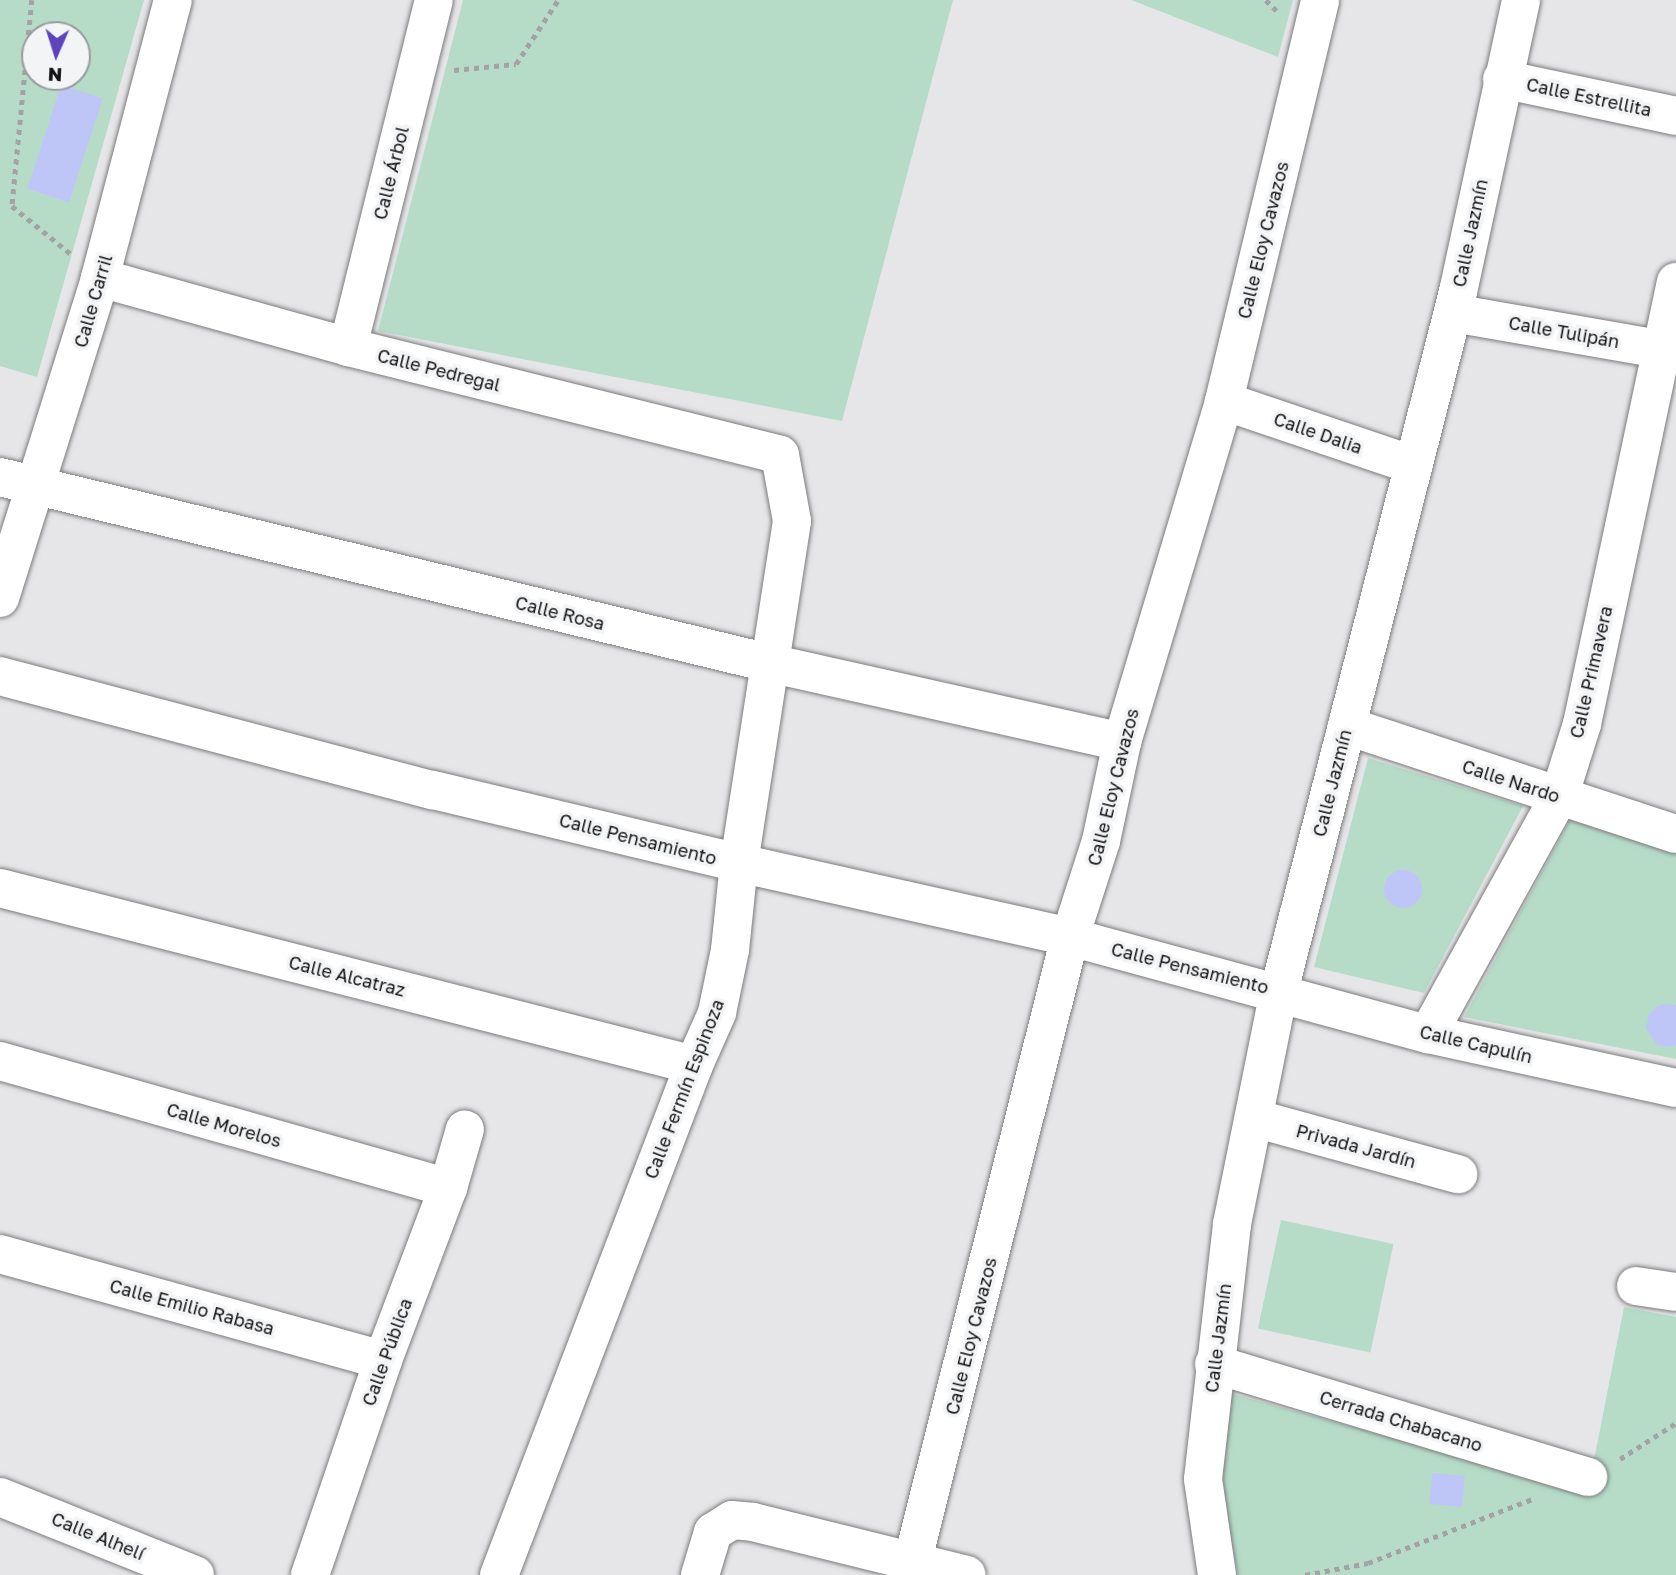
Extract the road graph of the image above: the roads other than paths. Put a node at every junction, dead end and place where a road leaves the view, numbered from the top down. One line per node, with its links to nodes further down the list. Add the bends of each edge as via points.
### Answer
1 (173, 0): 7 (street, Calle Carril)
2 (434, 0): 10 (street, Calle Árbol)
3 (1320, 0): 12 (street, Calle Eloy Cavazos)
4 (1521, 0): 5 (street, Calle Jazmín)
5 (1502, 79): 6 (street, Calle Estrellita); 9 (street, Calle Jazmín)
6 (1676, 116)
7 (100, 278): 10 (street, Calle Pedregal); 16 (street, Calle Carril)
8 (1676, 282): 11 (street, Calle Primavera)
9 (1452, 313): 11 (street, Calle Tulipán); 14 (street, Calle Jazmín)
10 (348, 347): 13 (street, Calle Pedregal)
11 (1668, 350): 22 (street, Calle Primavera, via 1582,724)
12 (1224, 401): 14 (street, Calle Dalia); 21 (street, Calle Eloy Cavazos)
13 (780, 455): 18 (street, Calle Fermín Espinoza, via 792,522)
14 (1413, 465): 20 (street, Calle Jazmín)
15 (0, 477): 16 (street, Calle Rosa)
16 (36, 487): 17 (street, Calle Carril); 18 (street, Calle Rosa)
17 (0, 598)
18 (769, 663): 21 (street, Calle Rosa); 24 (street, Calle Fermín Espinoza)
19 (0, 676): 24 (street, Calle Pensamiento, via 433,790)
20 (1347, 726): 22 (street, Calle Nardo); 27 (street, Calle Jazmín)
21 (1122, 742): 26 (street, Calle Eloy Cavazos, via 1101,841)
22 (1559, 797): 23 (street, Calle Nardo); 28 (street, Calle Primavera)
23 (1676, 834)
24 (738, 863): 26 (street, Calle Pensamiento); 30 (street, Calle Fermín Espinoza, via 730,950 717,1013)
25 (0, 888): 30 (street, Calle Alcatraz)
26 (1070, 937): 27 (street, Calle Pensamiento); 43 (street, Calle Eloy Cavazos)
27 (1279, 991): 28 (street, Calle Capulín); 32 (street, Calle Jazmín)
28 (1428, 1034): 31 (street, Calle Capulín)
29 (0, 1061): 35 (street, Calle Morelos)
30 (694, 1065): 46 (street, Calle Fermín Espinoza)
31 (1676, 1088)
32 (1254, 1118): 34 (street, Privada Jardín); 40 (street, Calle Jazmín, via 1232,1224)
33 (465, 1129): 35 (street, Calle Pública)
34 (1458, 1174)
35 (448, 1188): 39 (street, Calle Pública)
36 (0, 1254): 39 (street, Calle Emilio Rabasa)
37 (1636, 1286): 38 (street)
38 (1676, 1292)
39 (383, 1360): 45 (street, Calle Pública)
40 (1214, 1364): 41 (street, Cerrada Chabacano); 49 (street, Calle Jazmín, via 1203,1479)
41 (1588, 1477)
42 (0, 1497): 44 (street, Calle Alhelí)
43 (912, 1568): 47 (street, via 732,1520 713,1532); 48 (street)
44 (195, 1575)
45 (310, 1575)
46 (499, 1575)
47 (700, 1575)
48 (967, 1575)
49 (1217, 1575)

